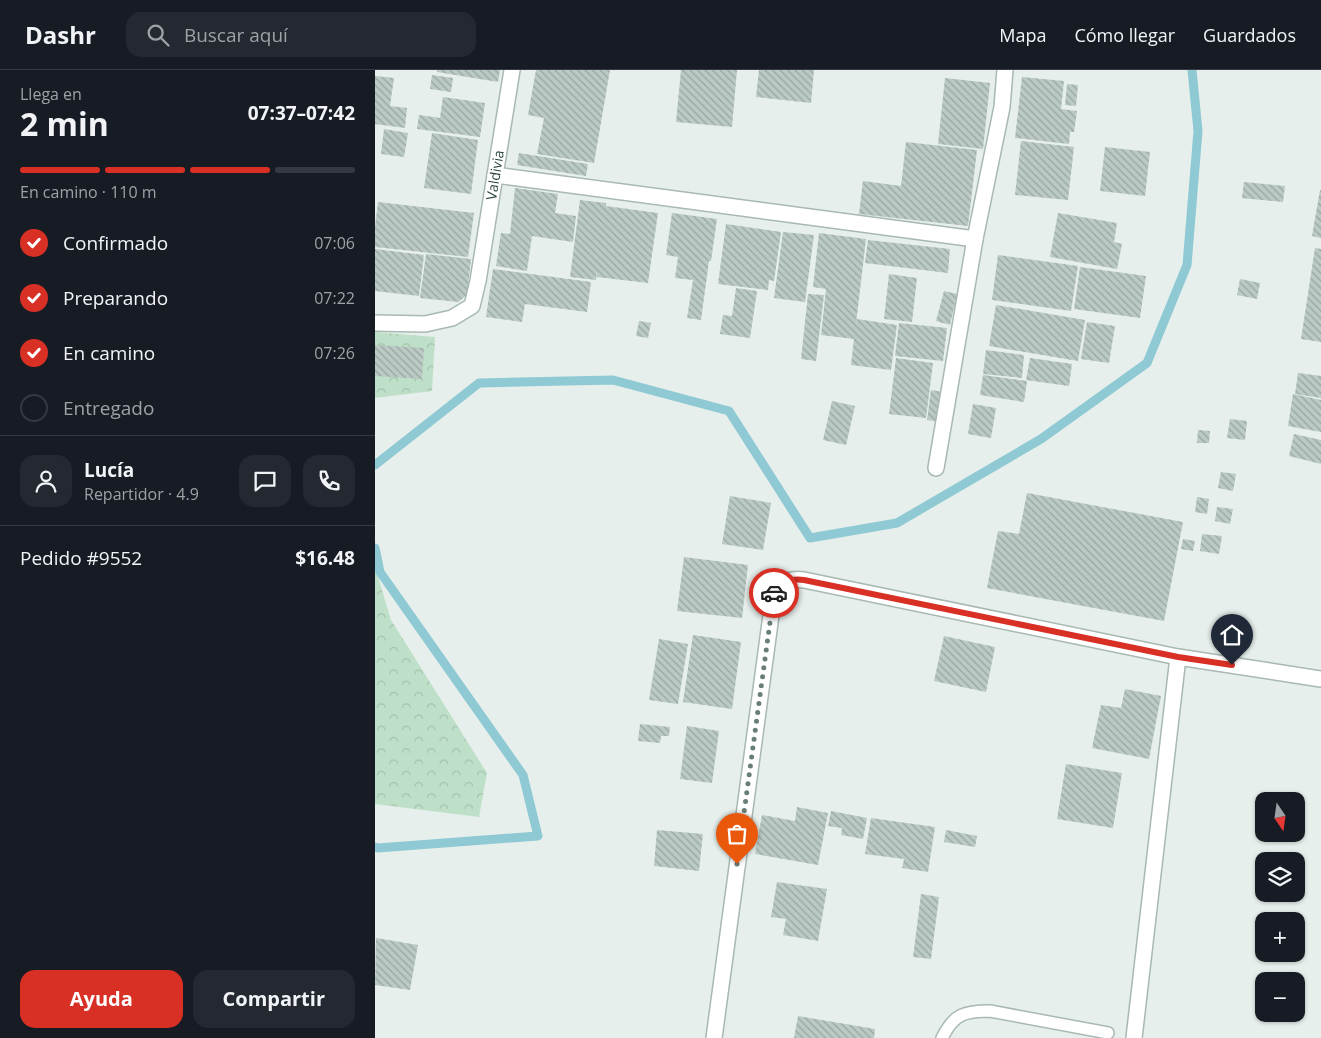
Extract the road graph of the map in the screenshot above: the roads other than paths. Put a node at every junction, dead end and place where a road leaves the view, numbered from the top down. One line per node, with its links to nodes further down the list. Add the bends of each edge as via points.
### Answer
1 (512, 70): 3 (street, Valdivia)
2 (1005, 70): 4 (street, via 1002,107)
3 (495, 175): 4 (street); 5 (street, Valdivia, via 472,306 452,318 425,324)
4 (975, 239): 6 (street)
5 (375, 323)
6 (936, 468)
7 (1178, 657): 8 (street); 10 (street, via 797,578 780,585 774,593); 12 (street)
8 (1321, 679)
9 (1108, 1033): 11 (lane, via 990,1011 974,1011 952,1021)
10 (714, 1038)
11 (942, 1038)
12 (1133, 1038)

